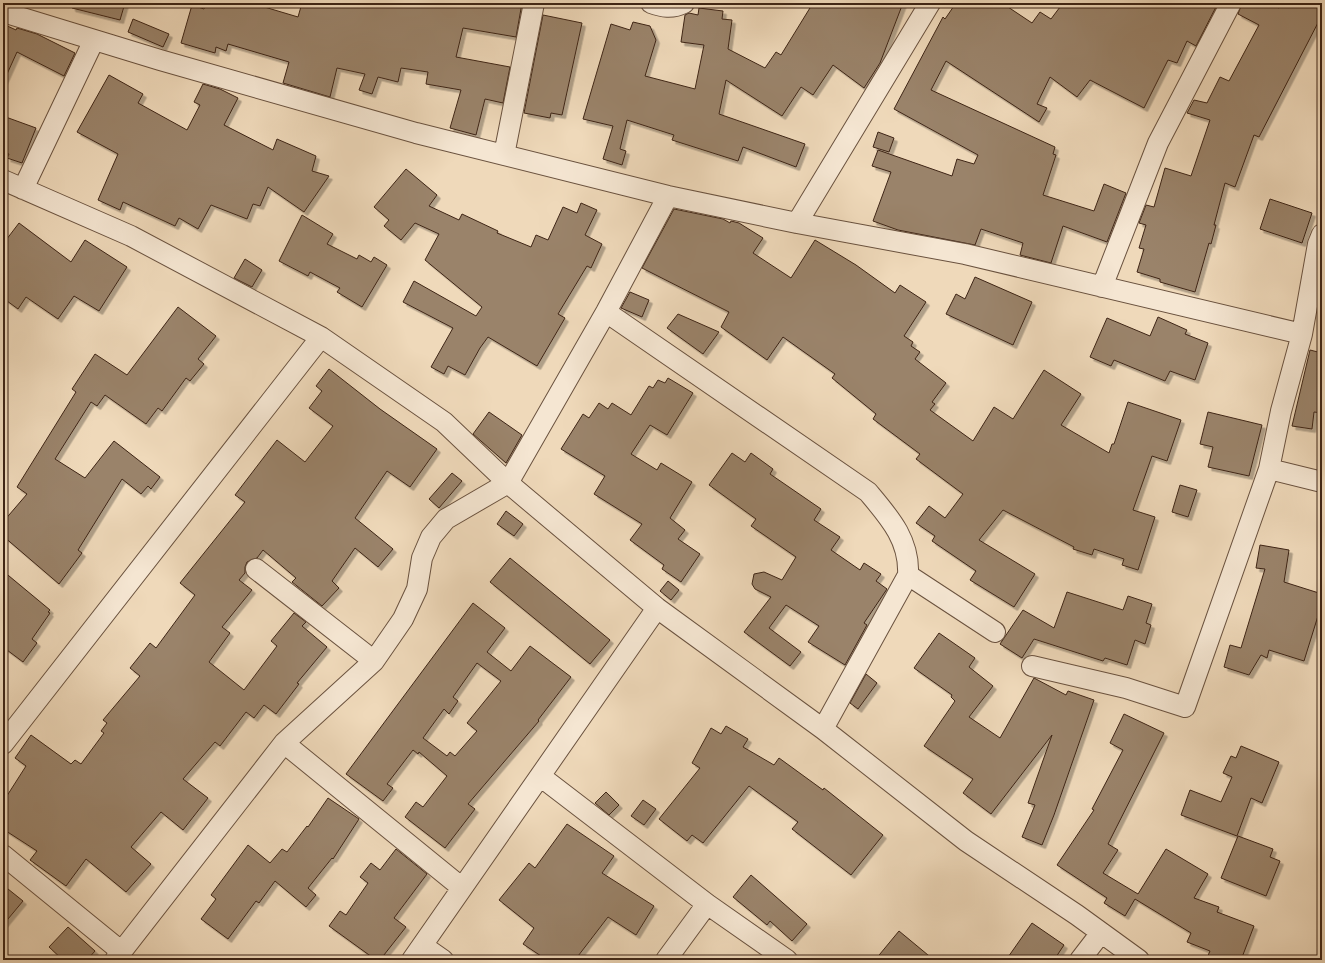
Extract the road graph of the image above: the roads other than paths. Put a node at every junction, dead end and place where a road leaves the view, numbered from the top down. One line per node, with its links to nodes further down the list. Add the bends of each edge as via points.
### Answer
1 (534, 3): 8 (street)
2 (651, 3): 3 (street, via 664,7)
3 (684, 3)
4 (930, 3): 12 (street)
5 (1231, 3): 14 (street, via 1158,143)
6 (3, 12): 7 (street)
7 (94, 40): 8 (street, via 416,133); 10 (street)
8 (504, 155): 11 (street)
9 (3, 180): 10 (street)
10 (23, 189): 17 (street, via 131,236)
11 (668, 196): 12 (street); 15 (street)
12 (797, 223): 14 (street, via 965,254)
13 (1322, 234): 16 (street)
14 (1102, 287): 16 (street)
15 (606, 312): 20 (street); 22 (street, via 868,492 896,527 906,547)
16 (1302, 334): 18 (street, via 1281,411)
17 (321, 337): 20 (street, via 444,422); 29 (street)
18 (1269, 469): 19 (street); 26 (street, via 1184,707 1126,688)
19 (1322, 482)
20 (508, 483): 23 (street); 25 (street, via 446,519 431,536 422,558 416,589 406,613)
21 (256, 569): 25 (street)
22 (908, 575): 24 (street); 27 (street)
23 (656, 608): 27 (street); 30 (street)
24 (995, 632)
25 (374, 661): 28 (street)
26 (1032, 666)
27 (823, 729): 34 (street, via 966,841)
28 (284, 743): 32 (street); 36 (street)
29 (3, 744)
30 (540, 776): 32 (street); 33 (street)
31 (3, 855): 36 (street)
32 (461, 887): 35 (street)
33 (707, 904): 38 (street); 39 (street)
34 (1100, 934): 40 (street); 41 (street)
35 (417, 953): 37 (street)
36 (118, 956)
37 (443, 960)
38 (666, 960)
39 (787, 960)
40 (1080, 960)
41 (1139, 960)

